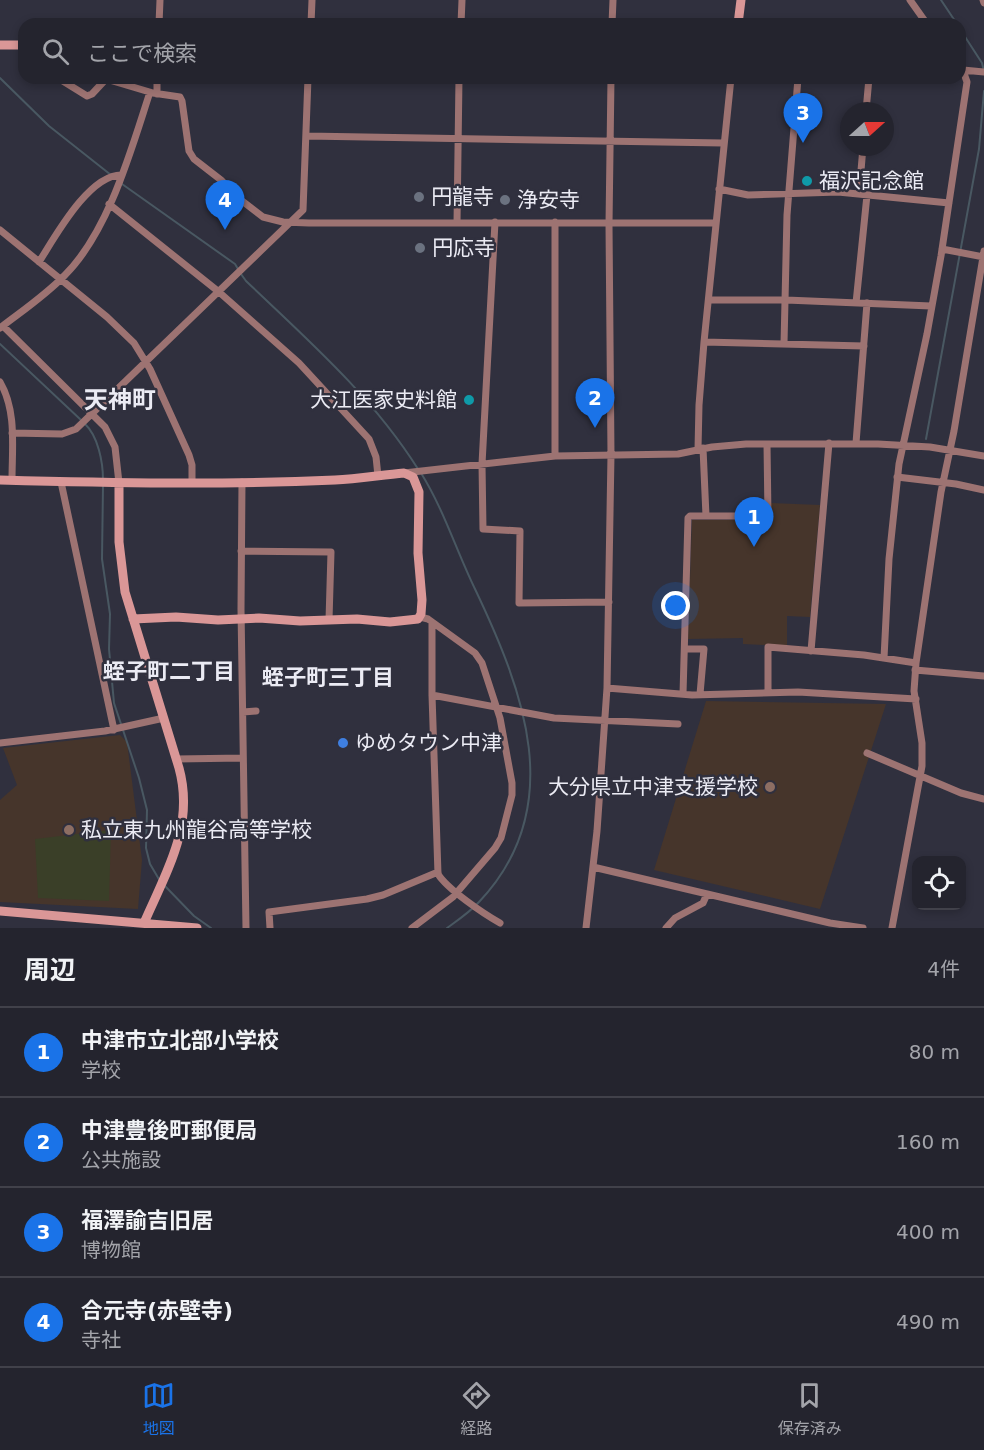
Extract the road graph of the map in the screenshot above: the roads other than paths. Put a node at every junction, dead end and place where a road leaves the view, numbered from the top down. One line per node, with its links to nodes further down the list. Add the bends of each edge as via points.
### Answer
1 (160, 0): 7 (street)
2 (312, 0): 8 (street)
3 (462, 0): 9 (street)
4 (613, 0): 10 (street)
5 (741, 0): 11 (street)
6 (910, 0): 12 (street)
7 (159, 18)
8 (310, 18)
9 (461, 18)
10 (612, 18)
11 (739, 18)
12 (923, 18)
13 (0, 45): 14 (street)
14 (18, 47)
15 (966, 70): 16 (street)
16 (984, 72)
17 (966, 80): 39 (street)
18 (68, 84): 19 (street, via 87,96)
19 (100, 84)
20 (123, 84): 28 (street)
21 (156, 84): 28 (street)
22 (308, 84): 30 (street)
23 (459, 84): 31 (street)
24 (611, 84): 32 (street)
25 (730, 84): 33 (street)
26 (797, 84): 37 (street)
27 (868, 84): 29 (street)
28 (154, 93): 35 (street); 41 (street, via 181,98 189,151 194,159 257,214)
29 (867, 102)
30 (307, 136): 31 (street); 41 (street, via 303,210)
31 (457, 139): 32 (street); 44 (street)
32 (609, 141): 33 (street); 46 (street)
33 (723, 143): 36 (street)
34 (863, 156): 38 (street)
35 (122, 175): 40 (street); 50 (street, via 104,180 83,198)
36 (719, 189): 37 (street, via 748,195); 45 (street)
37 (788, 193): 38 (street); 54 (street)
38 (863, 194): 39 (street); 55 (street)
39 (949, 203): 48 (street)
40 (109, 204): 51 (street, via 89,245); 52 (street)
41 (291, 222): 44 (street); 52 (street)
42 (495, 222): 43 (street); 44 (street); 75 (street)
43 (555, 222): 46 (street); 73 (street)
44 (457, 223)
45 (716, 223): 46 (street); 53 (street)
46 (609, 224): 72 (street)
47 (0, 230): 50 (street)
48 (942, 249): 49 (street); 57 (street)
49 (984, 255): 71 (street)
50 (39, 262): 51 (street)
51 (60, 279): 58 (street); 62 (street, via 123,332)
52 (219, 292): 62 (street); 77 (street, via 299,363 363,432 375,452)
53 (709, 300): 54 (street); 59 (street)
54 (786, 300): 55 (street); 60 (street)
55 (856, 303): 56 (street)
56 (867, 303): 57 (street); 61 (street)
57 (931, 306): 69 (street)
58 (1, 326): 64 (street)
59 (704, 342): 60 (street); 70 (street, via 699,405)
60 (784, 344): 61 (street)
61 (864, 346): 67 (street)
62 (147, 362): 64 (street); 85 (street, via 189,455)
63 (0, 382): 65 (street, via 10,404)
64 (93, 414): 65 (street, via 68,433); 84 (street, via 115,447)
65 (12, 433): 80 (street)
66 (829, 442): 67 (street); 68 (street); 96 (street)
67 (856, 443): 69 (street)
68 (767, 444): 70 (street); 87 (street, via 768,516)
69 (902, 445): 71 (street); 78 (street)
70 (701, 449): 72 (street); 87 (street)
71 (950, 450): 74 (street); 83 (street)
72 (611, 455): 73 (street); 89 (street)
73 (555, 456): 75 (street)
74 (984, 456)
75 (482, 464): 76 (street); 89 (street, via 483,529 520,531 519,603)
76 (401, 473): 77 (street); 90 (street, via 411,475 419,492)
77 (378, 476): 82 (street)
78 (897, 477): 83 (street); 97 (street)
79 (0, 480): 80 (street)
80 (12, 480): 81 (street)
81 (61, 482): 84 (street); 112 (street)
82 (242, 482): 85 (street); 88 (street)
83 (943, 482): 86 (street); 98 (street)
84 (119, 483): 85 (street); 91 (street, via 120,555)
85 (192, 483)
86 (984, 490)
87 (706, 516): 95 (street, via 688,518)
88 (241, 551): 92 (street); 93 (street, via 331,552)
89 (609, 602): 100 (street)
90 (420, 617): 93 (street, via 399,622); 94 (street)
91 (133, 619): 92 (street); 109 (street)
92 (241, 619): 93 (street); 108 (street)
93 (329, 620)
94 (432, 622): 104 (street); 106 (street, via 479,658)
95 (685, 649): 102 (street); 103 (street, via 704,649)
96 (811, 651): 97 (street); 101 (street, via 768,647)
97 (884, 658): 98 (street)
98 (916, 666): 99 (street); 105 (street)
99 (984, 676)
100 (607, 688): 102 (street); 110 (street)
101 (768, 692): 103 (street); 105 (street)
102 (683, 694): 103 (street)
103 (700, 694)
104 (432, 695): 106 (street); 120 (street)
105 (916, 699): 117 (street, via 923,748)
106 (497, 706): 110 (street, via 539,717); 121 (street, via 512,783 511,805 499,843)
107 (256, 711): 108 (street)
108 (243, 712): 115 (street)
109 (164, 718): 112 (street); 116 (street)
110 (605, 722): 111 (street); 119 (street)
111 (678, 724)
112 (116, 729): 113 (street)
113 (0, 743)
114 (867, 753): 117 (street)
115 (243, 758): 116 (street); 127 (street)
116 (176, 759): 125 (street, via 184,793 184,820)
117 (920, 776): 118 (street); 133 (street)
118 (984, 799)
119 (593, 867): 122 (street); 130 (street)
120 (438, 872): 121 (street, via 442,881); 128 (street, via 367,899 269,912)
121 (457, 892): 124 (street); 129 (street)
122 (707, 894): 131 (street, via 702,903 675,918); 132 (street)
123 (0, 911): 125 (street)
124 (500, 923)
125 (144, 926): 126 (street)
126 (197, 928)
127 (246, 928)
128 (270, 928)
129 (412, 928)
130 (586, 928)
131 (666, 928)
132 (863, 928)
133 (892, 928)

